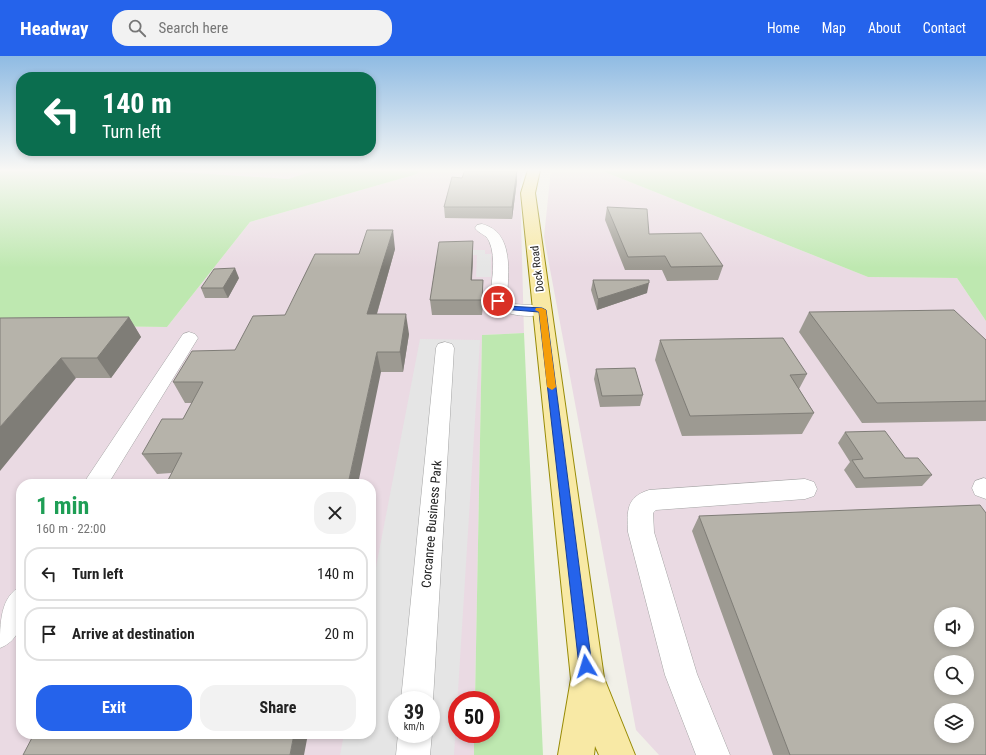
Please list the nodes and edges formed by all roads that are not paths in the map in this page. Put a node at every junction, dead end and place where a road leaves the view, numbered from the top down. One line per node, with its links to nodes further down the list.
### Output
1 (529, 203): 3 (main road, Dock Road)
2 (482, 228): 3 (lane)
3 (542, 310): 10 (main road, Dock Road)
4 (189, 338): 6 (lane)
5 (445, 348): 11 (lane, Corcanree Business Park)
6 (98, 479)
7 (805, 489): 16 (lane)
8 (16, 608): 9 (lane)
9 (0, 632)
10 (587, 678): 14 (main road, Dock Road); 15 (main road, Dock Road)
11 (419, 691)
12 (414, 743): 13 (lane)
13 (413, 755)
14 (576, 755)
15 (617, 755)
16 (713, 755)

